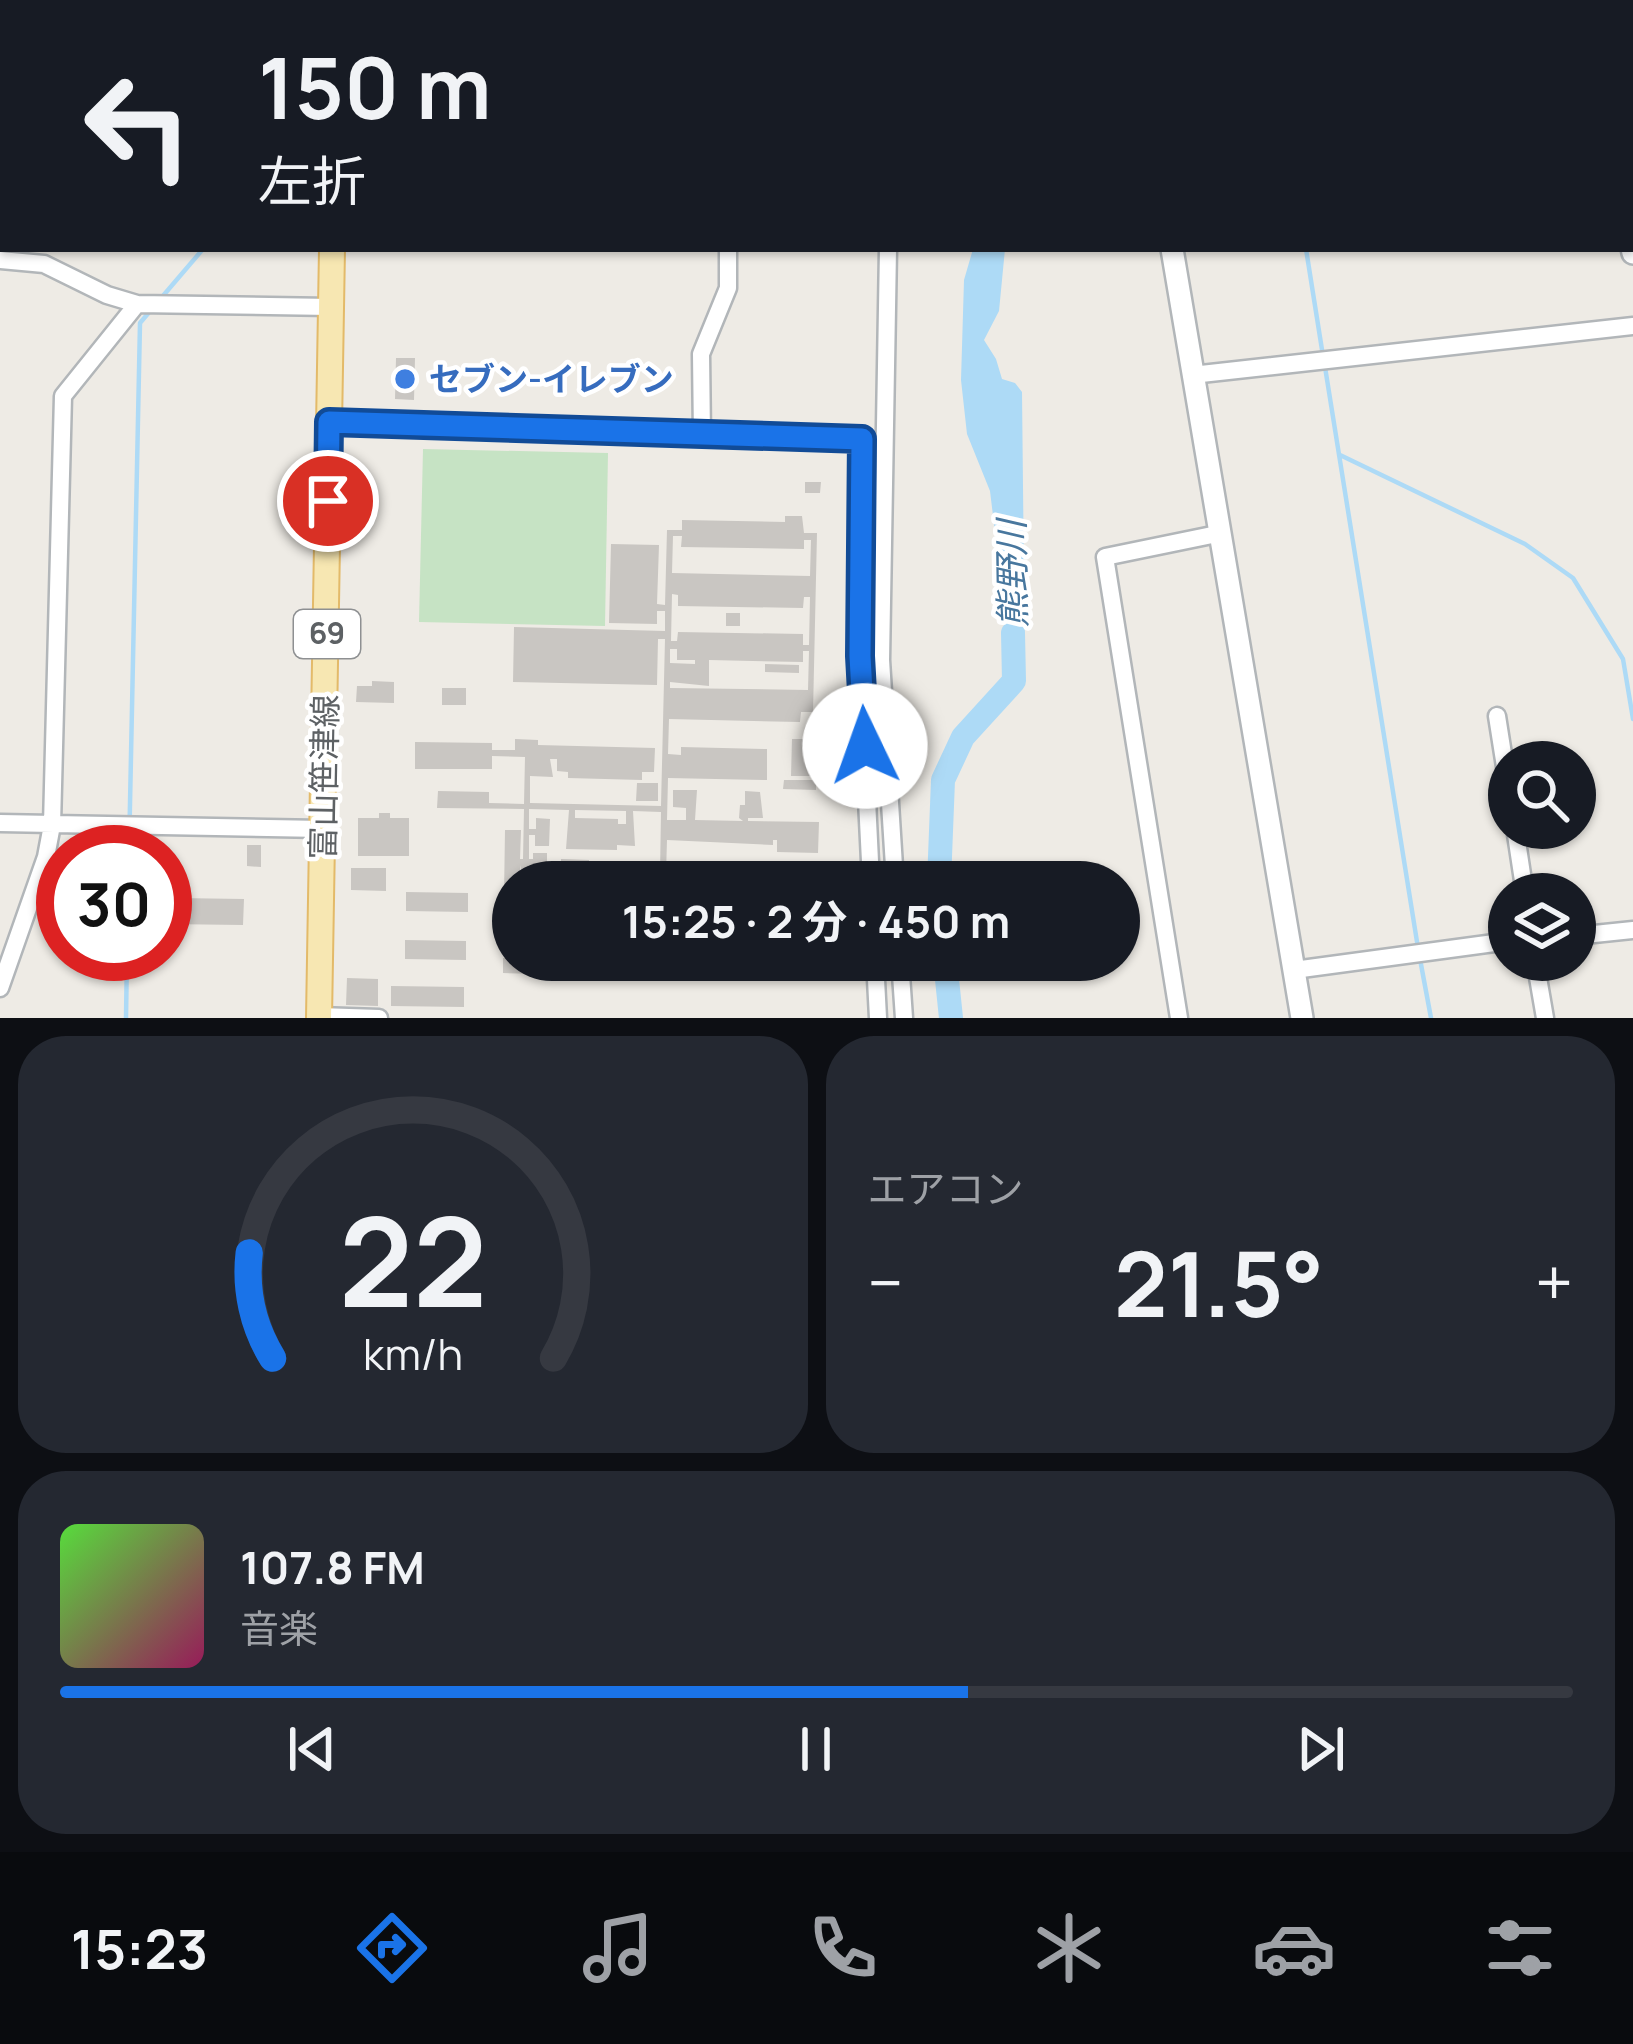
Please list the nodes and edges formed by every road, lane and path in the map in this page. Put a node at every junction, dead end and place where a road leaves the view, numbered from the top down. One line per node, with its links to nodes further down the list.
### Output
1 (332, 252): 8 (main road, 富山笹津線 / 69)
2 (728, 252): 12 (street)
3 (888, 252): 21 (street)
4 (1172, 252): 10 (street)
5 (44, 256): 6 (street); 7 (street)
6 (0, 260)
7 (137, 304): 8 (street); 17 (street)
8 (331, 307): 11 (main road, 富山笹津線 / 69)
9 (1633, 326): 10 (street)
10 (1192, 375): 13 (street)
11 (329, 422): 12 (street); 19 (main road, 富山笹津線 / 69)
12 (702, 436): 20 (street)
13 (1217, 534): 26 (street); 35 (street)
14 (1497, 716): 15 (street)
15 (1501, 741)
16 (0, 823): 17 (street)
17 (52, 825)
18 (192, 827): 19 (street)
19 (323, 829): 31 (main road, 富山笹津線 / 69)
20 (871, 861)
21 (895, 861)
22 (36, 885): 30 (street)
23 (1633, 930): 24 (street)
24 (1596, 934)
25 (1488, 944): 26 (street)
26 (1294, 970): 36 (street)
27 (876, 981): 33 (street)
28 (901, 981): 34 (street)
29 (1539, 981): 37 (street)
30 (0, 988)
31 (320, 1017): 32 (street)
32 (379, 1018)
33 (878, 1018)
34 (904, 1018)
35 (1179, 1018)
36 (1302, 1018)
37 (1545, 1018)

